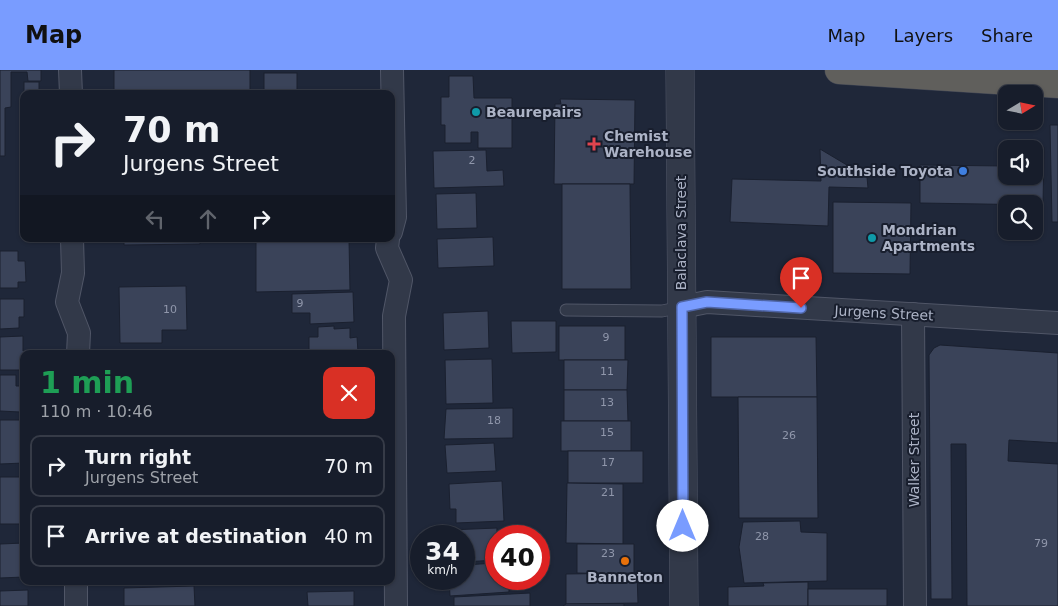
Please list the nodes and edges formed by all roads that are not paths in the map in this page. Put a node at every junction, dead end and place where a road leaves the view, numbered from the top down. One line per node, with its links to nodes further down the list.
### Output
1 (70, 70): 6 (street)
2 (392, 70): 7 (street)
3 (680, 70): 10 (street, Balaclava Street)
4 (839, 70): 5 (highway)
5 (1058, 84)
6 (71, 90)
7 (392, 90)
8 (72, 242): 14 (street)
9 (388, 242): 15 (street)
10 (682, 307): 11 (lane); 12 (street, Jurgens Street); 20 (street, Balaclava Street)
11 (566, 310)
12 (913, 314): 13 (street, Jurgens Street); 21 (street, Walker Street)
13 (1058, 323)
14 (78, 350)
15 (394, 350)
16 (395, 461): 19 (street)
17 (76, 585): 18 (street)
18 (76, 606)
19 (396, 606)
20 (684, 606)
21 (915, 606)

